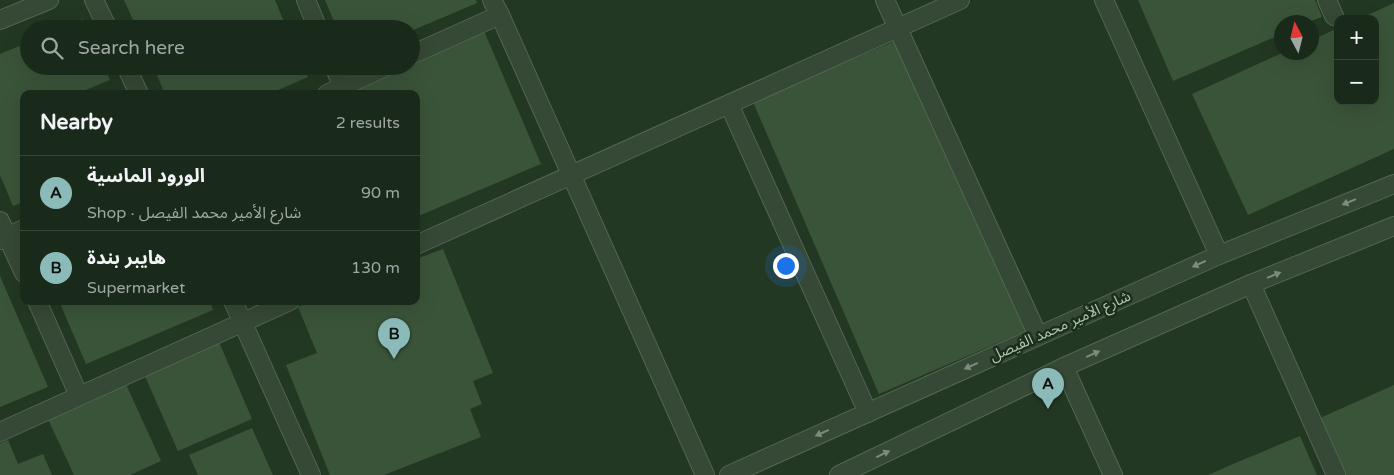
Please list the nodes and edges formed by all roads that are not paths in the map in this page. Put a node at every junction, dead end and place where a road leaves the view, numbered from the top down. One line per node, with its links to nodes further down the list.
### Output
1 (49, 0): 8 (street)
2 (94, 0): 9 (street)
3 (306, 0): 10 (street)
4 (885, 0): 11 (street)
5 (960, 0): 11 (street)
6 (1104, 0): 25 (street)
7 (496, 7): 12 (street); 19 (street)
8 (0, 20)
9 (104, 20)
10 (314, 20)
11 (898, 28): 18 (street); 32 (street)
12 (420, 50)
13 (130, 75): 16 (street)
14 (338, 75): 17 (street)
15 (371, 75): 17 (street)
16 (136, 90)
17 (345, 90)
18 (729, 104): 19 (street); 35 (street)
19 (571, 175): 24 (street); 38 (street)
20 (1394, 184): 25 (street, شارع الأمير محمد الفيصل, one-way to 25)
21 (1394, 226): 27 (street, one-way to 21)
22 (20, 230): 23 (street)
23 (2, 232): 26 (street)
24 (420, 242)
25 (1219, 255): 32 (street, شارع الأمير محمد الفيصل, one-way to 32)
26 (20, 266)
27 (1251, 284): 33 (street, one-way to 27); 42 (street)
28 (39, 305): 34 (street)
29 (235, 305): 31 (street)
30 (281, 305): 31 (street)
31 (243, 322): 34 (street); 37 (street)
32 (1038, 336): 35 (street, شارع الأمير محمد الفيصل, one-way to 35)
33 (1064, 367): 40 (street, one-way to 33); 41 (street)
34 (79, 396): 36 (street)
35 (868, 413): 39 (street, شارع الأمير محمد الفيصل, one-way to 39)
36 (0, 432)
37 (311, 475)
38 (705, 475)
39 (730, 475)
40 (839, 475)
41 (1113, 475)
42 (1336, 475)

